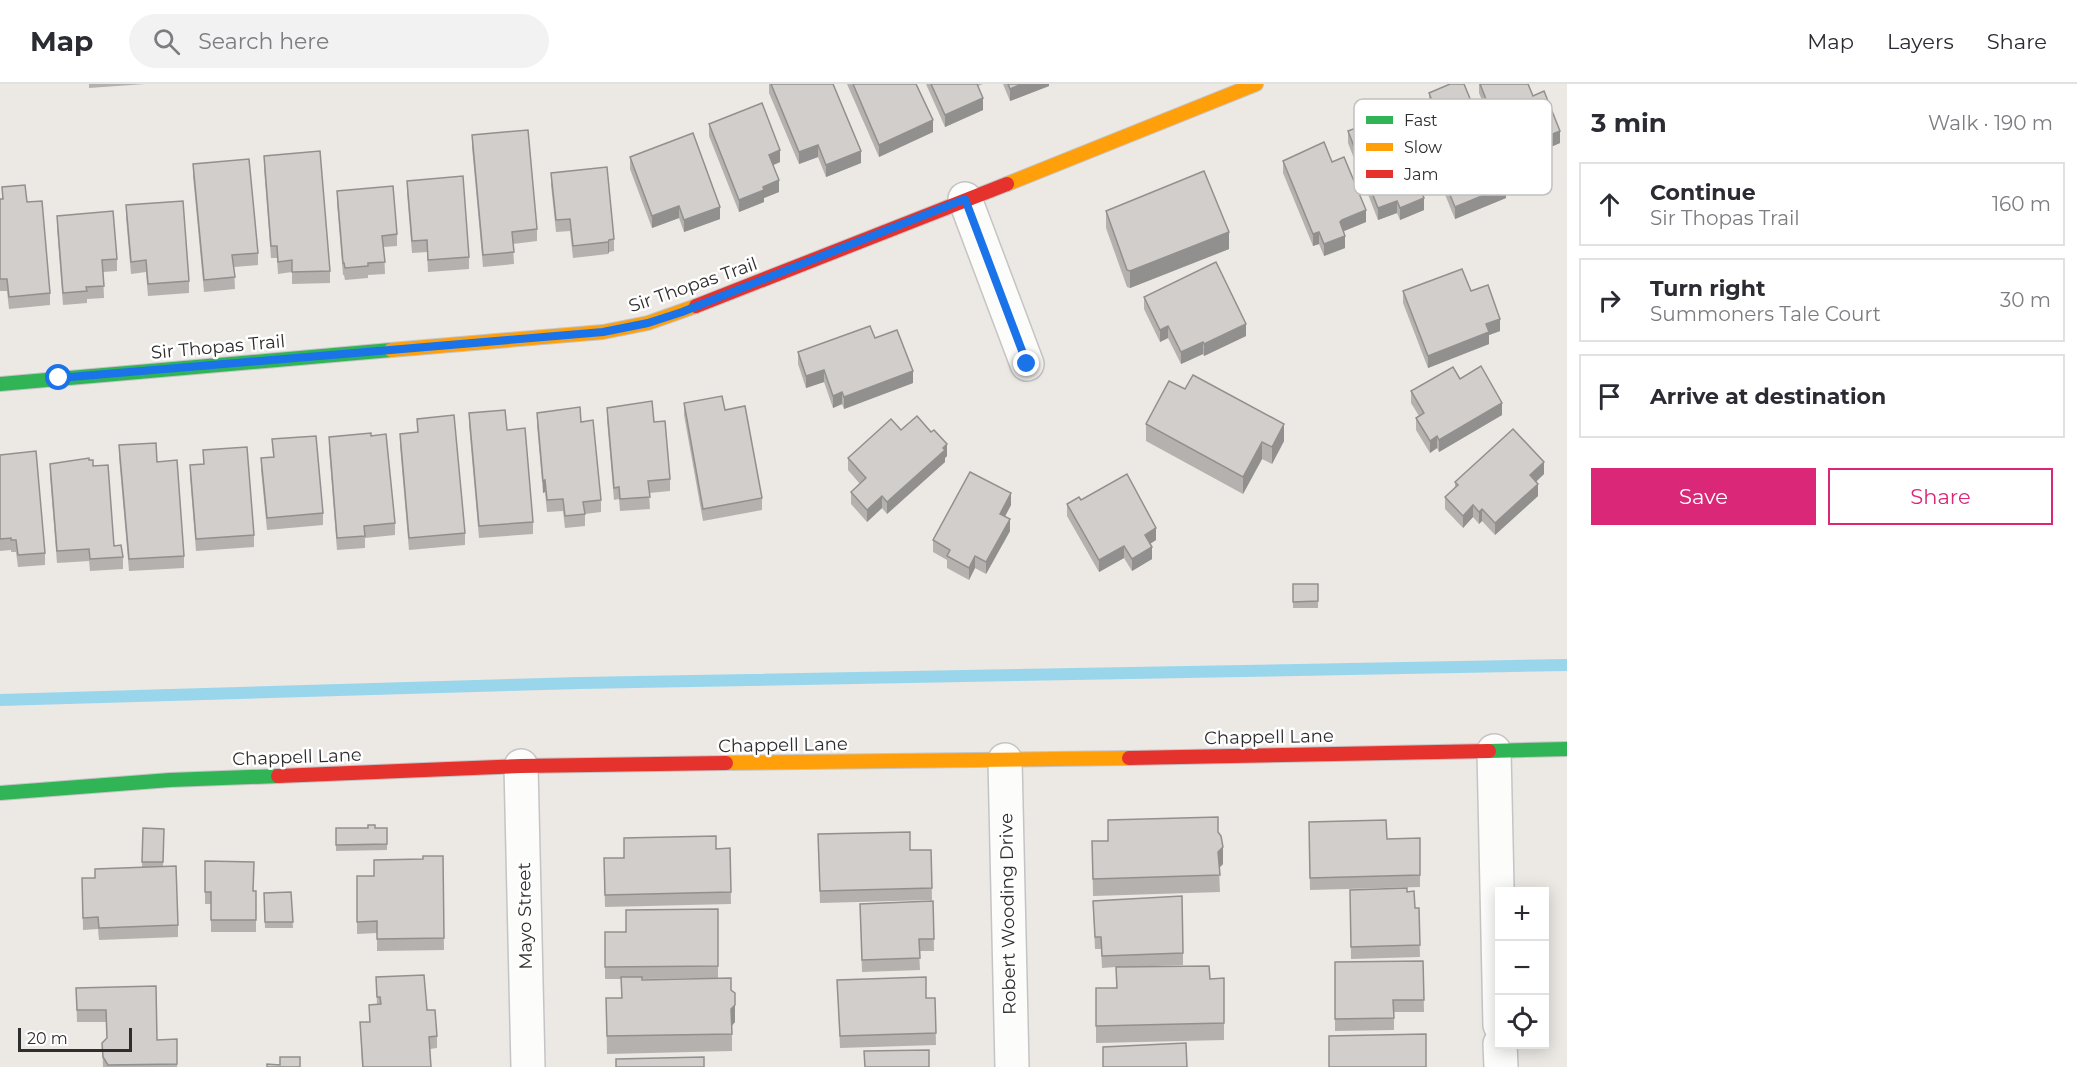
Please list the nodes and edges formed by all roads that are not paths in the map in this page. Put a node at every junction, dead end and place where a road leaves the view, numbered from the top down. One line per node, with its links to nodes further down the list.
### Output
1 (1256, 84): 2 (street, Sir Thopas Trail)
2 (965, 199): 3 (street); 4 (street, Sir Thopas Trail)
3 (1027, 364)
4 (0, 384)
5 (1567, 749): 6 (street, Chappell Lane)
6 (1494, 751): 7 (street, Chappell Lane); 10 (street)
7 (1005, 760): 8 (street, Chappell Lane); 13 (street, Robert Wooding Drive)
8 (521, 766): 9 (street, Chappell Lane); 12 (street, Mayo Street)
9 (0, 793)
10 (1499, 995)
11 (1500, 1049): 14 (street)
12 (528, 1067)
13 (1012, 1067)
14 (1501, 1067)

